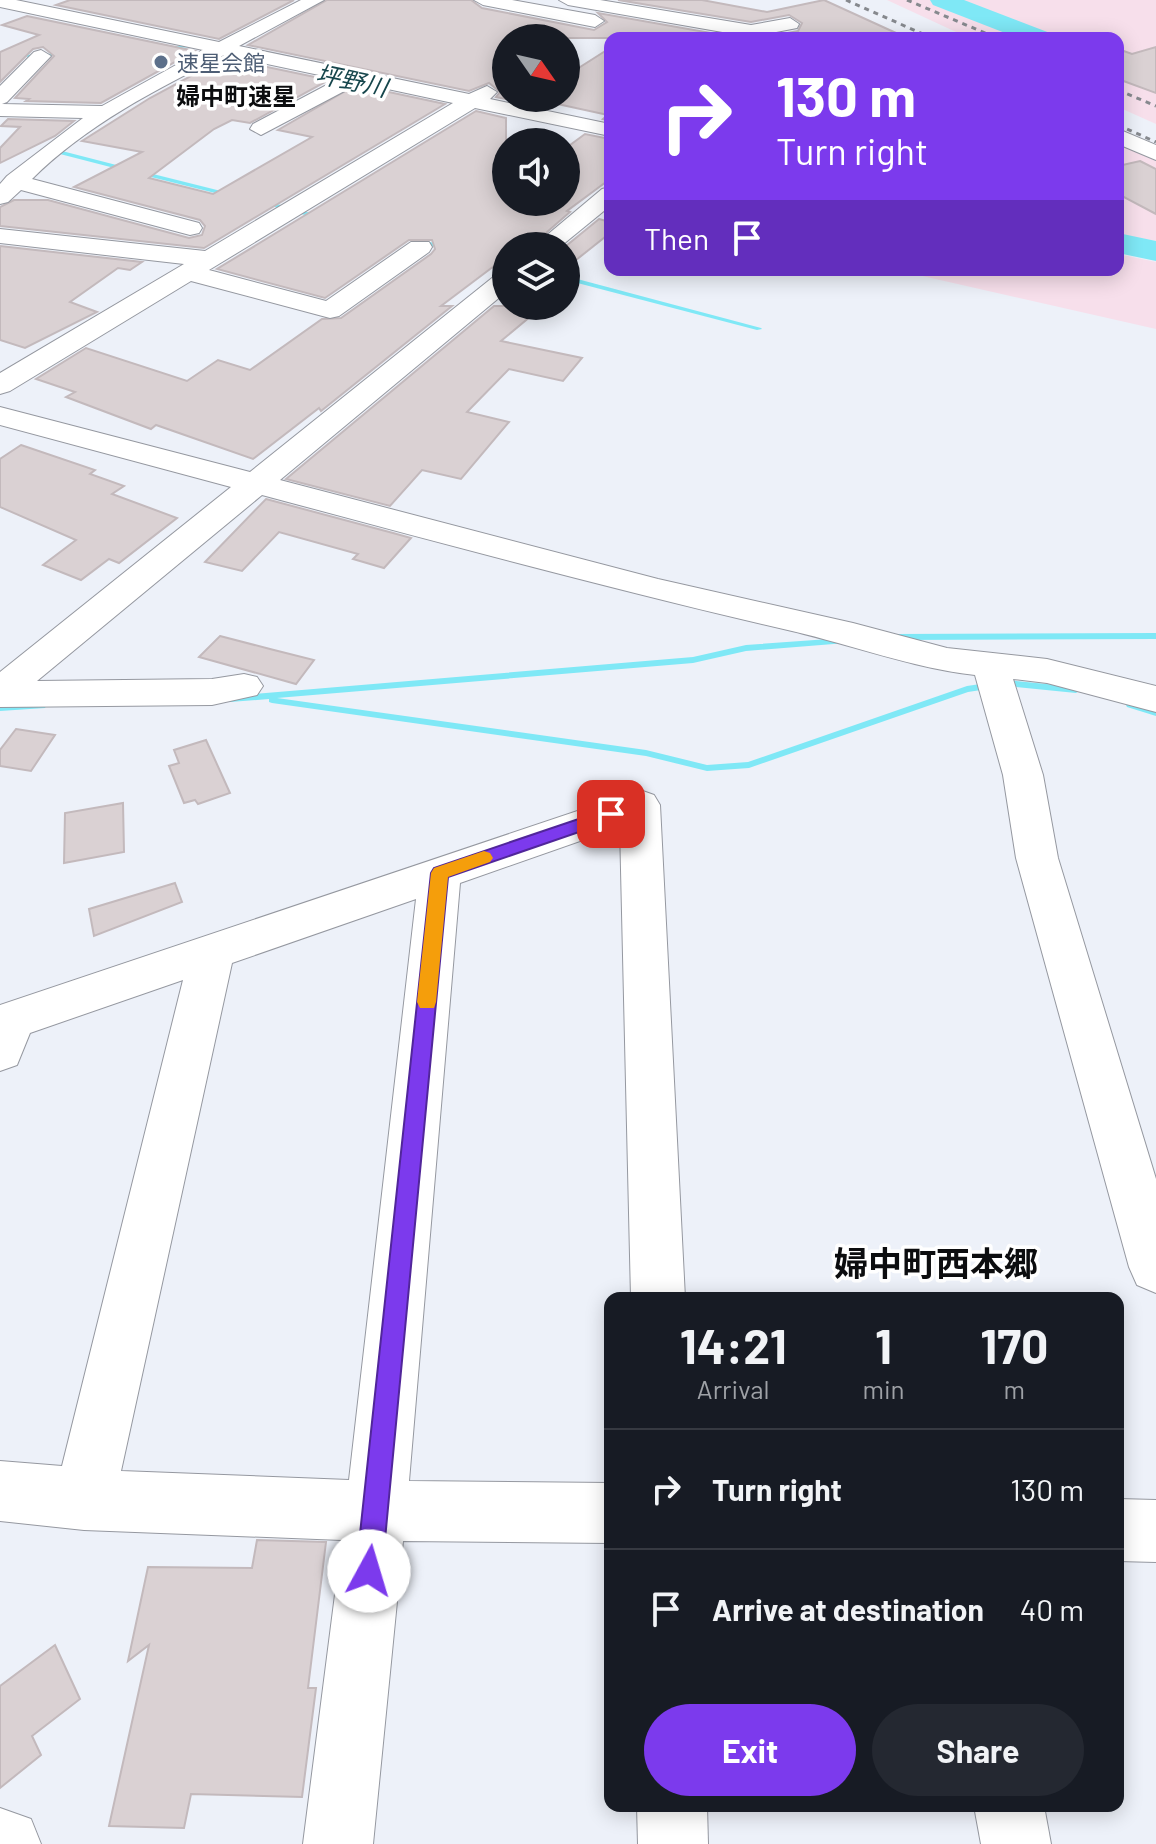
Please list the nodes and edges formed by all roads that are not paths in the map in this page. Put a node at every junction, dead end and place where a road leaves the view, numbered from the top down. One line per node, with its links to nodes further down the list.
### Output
1 (315, 0): 13 (street)
2 (483, 0): 8 (street)
3 (568, 0): 5 (street)
4 (0, 2): 13 (street)
5 (630, 5): 8 (street); 9 (street)
6 (0, 11): 13 (street)
7 (767, 12): 9 (street)
8 (601, 22): 10 (street); 12 (street)
9 (790, 24): 11 (street)
10 (655, 32)
11 (807, 32)
12 (580, 35)
13 (219, 52): 15 (street); 18 (street); 20 (street)
14 (41, 56): 17 (street)
15 (345, 83): 18 (street); 21 (street)
16 (492, 89): 18 (street)
17 (0, 98)
18 (468, 104): 22 (street); 23 (street); 32 (street)
19 (0, 110): 20 (street)
20 (109, 112): 26 (street)
21 (261, 129)
22 (604, 129)
23 (604, 137)
24 (1124, 139): 25 (street)
25 (1156, 153)
26 (7, 189): 28 (street)
27 (604, 199): 29 (street)
28 (190, 228)
29 (563, 232)
30 (0, 236): 32 (street)
31 (420, 247): 32 (street)
32 (199, 266): 34 (street)
33 (492, 290): 36 (street)
34 (0, 385)
35 (0, 416): 36 (street)
36 (257, 482): 37 (street); 39 (street)
37 (990, 665): 40 (street); 44 (street)
38 (244, 686): 39 (street)
39 (0, 693)
40 (1156, 699)
41 (440, 873): 42 (street); 45 (street); 48 (street)
42 (212, 953): 43 (street); 47 (street)
43 (0, 1051)
44 (1156, 1267)
45 (658, 1292)
46 (0, 1491): 47 (street)
47 (84, 1500): 48 (street)
48 (376, 1511): 49 (street); 56 (street)
49 (604, 1513)
50 (1124, 1530): 51 (street)
51 (1156, 1531)
52 (672, 1812): 57 (street)
53 (1010, 1812): 58 (street)
54 (0, 1843): 55 (street)
55 (6, 1844)
56 (338, 1844)
57 (673, 1844)
58 (1016, 1844)

